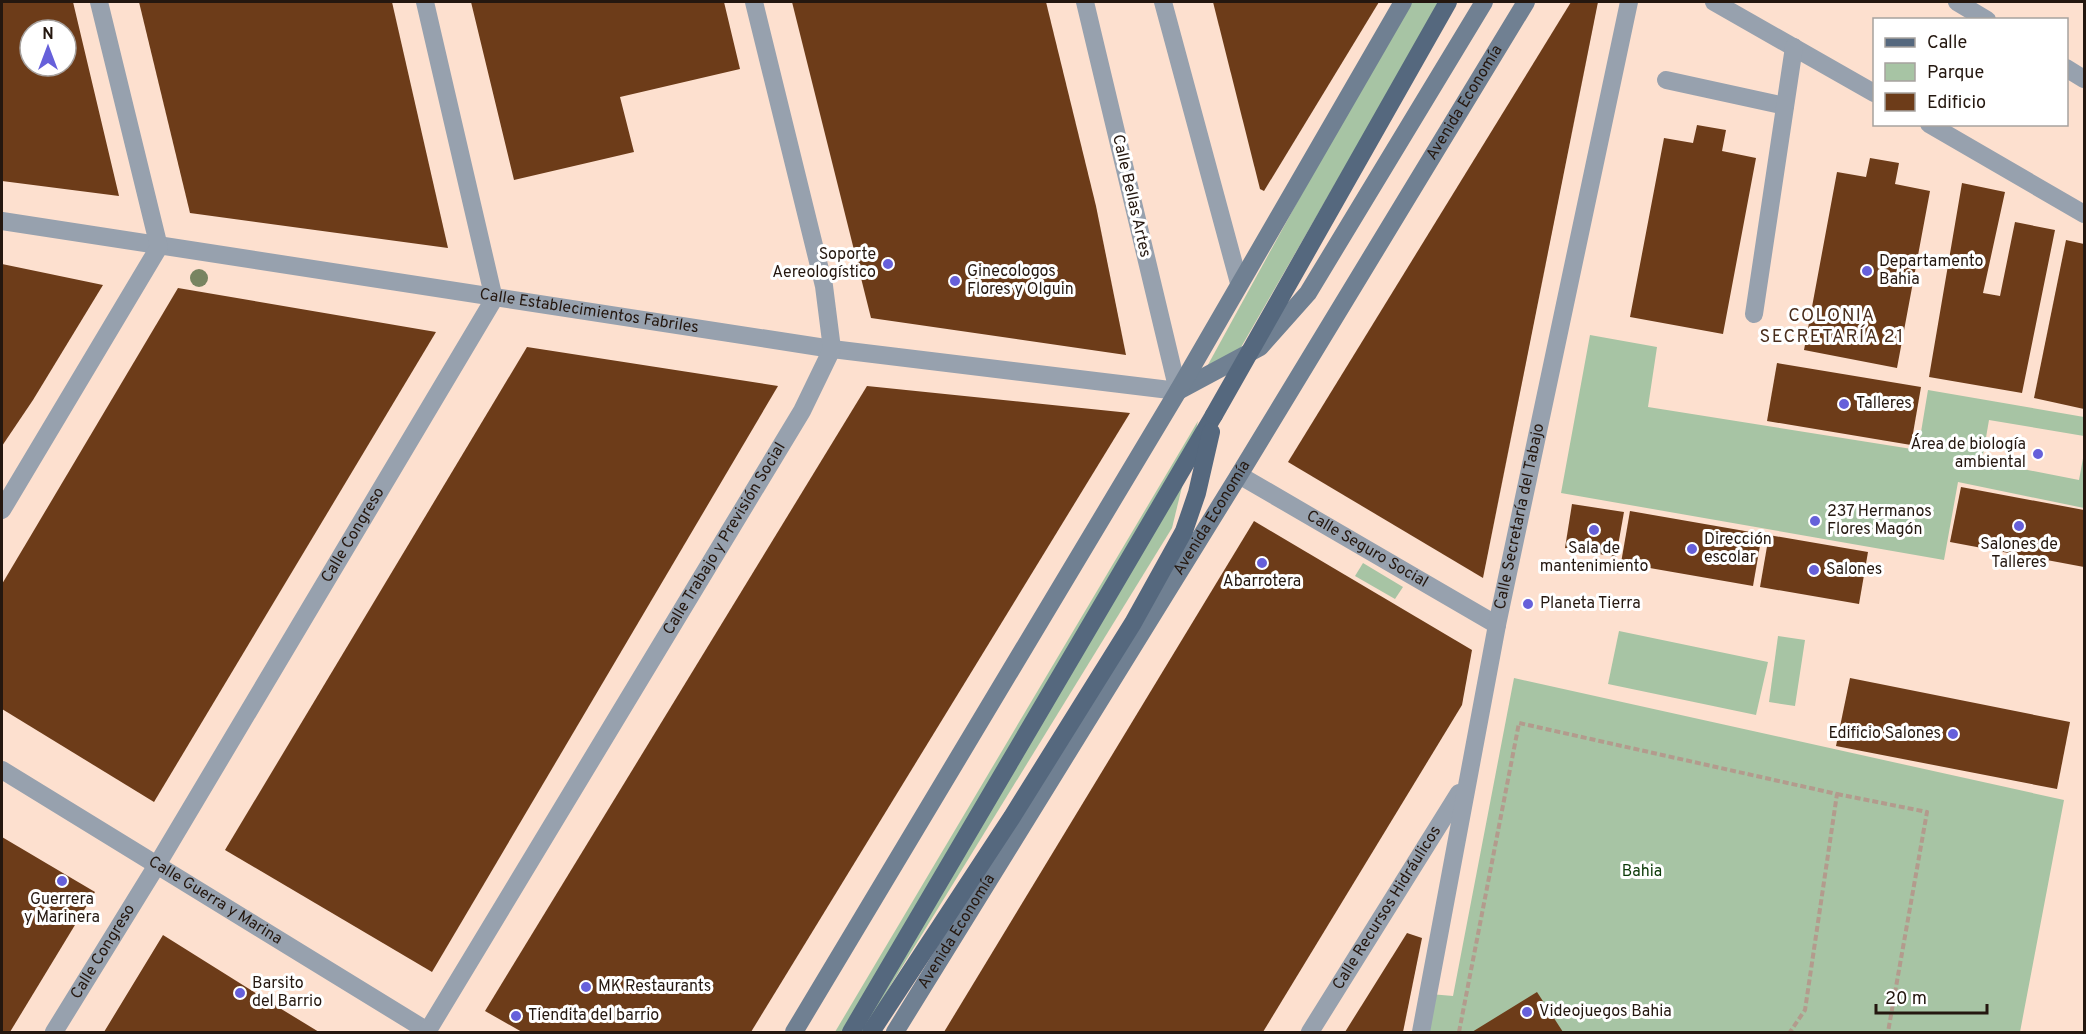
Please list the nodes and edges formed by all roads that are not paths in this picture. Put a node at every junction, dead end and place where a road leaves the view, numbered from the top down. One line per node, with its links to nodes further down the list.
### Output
1 (99, 2): 23 (street)
2 (425, 2): 25 (street)
3 (754, 2): 27 (street)
4 (1085, 2): 28 (street, Calle Bellas Artes)
5 (1163, 2): 24 (street)
6 (1403, 2): 24 (main road)
7 (1448, 2): 29 (main road, bridge)
8 (1484, 2): 28 (main road)
9 (1526, 2): 30 (main road, Avenida Economía)
10 (1629, 2): 32 (street, Calle Secretaría del Tabajo)
11 (1714, 2): 14 (street)
12 (1957, 2): 13 (street)
13 (1984, 18)
14 (1794, 46): 18 (street); 19 (street)
15 (2068, 69): 16 (street)
16 (2085, 79)
17 (1665, 80): 19 (street)
18 (1873, 92)
19 (1785, 106): 26 (street)
20 (1932, 126): 21 (street)
21 (2085, 214)
22 (2, 221): 23 (street, Calle Establecimientos Fabriles)
23 (159, 247): 25 (street, Calle Establecimientos Fabriles); 31 (street)
24 (1239, 283): 28 (main road)
25 (494, 299): 27 (street, Calle Establecimientos Fabriles); 35 (street, Calle Congreso)
26 (1754, 314)
27 (832, 349): 28 (street, Calle Establecimientos Fabriles); 37 (street, Calle Trabajo y Previsión Social)
28 (1178, 391): 38 (main road)
29 (1214, 415): 39 (main road); 40 (main road)
30 (1239, 475): 32 (street, Calle Seguro Social); 41 (main road, Avenida Economía)
31 (2, 510)
32 (1497, 624): 34 (street, Calle Secretaría del Tabajo)
33 (2, 770): 35 (street, Calle Guerra y Marina)
34 (1465, 784): 42 (street, Calle Recursos Hidráulicos); 43 (street, Calle Secretaría del Tabajo)
35 (157, 865): 36 (street, Calle Congreso); 37 (street, Calle Guerra y Marina)
36 (54, 1032)
37 (428, 1032)
38 (794, 1032)
39 (851, 1032)
40 (871, 1032)
41 (895, 1032)
42 (1310, 1032)
43 (1421, 1032)

